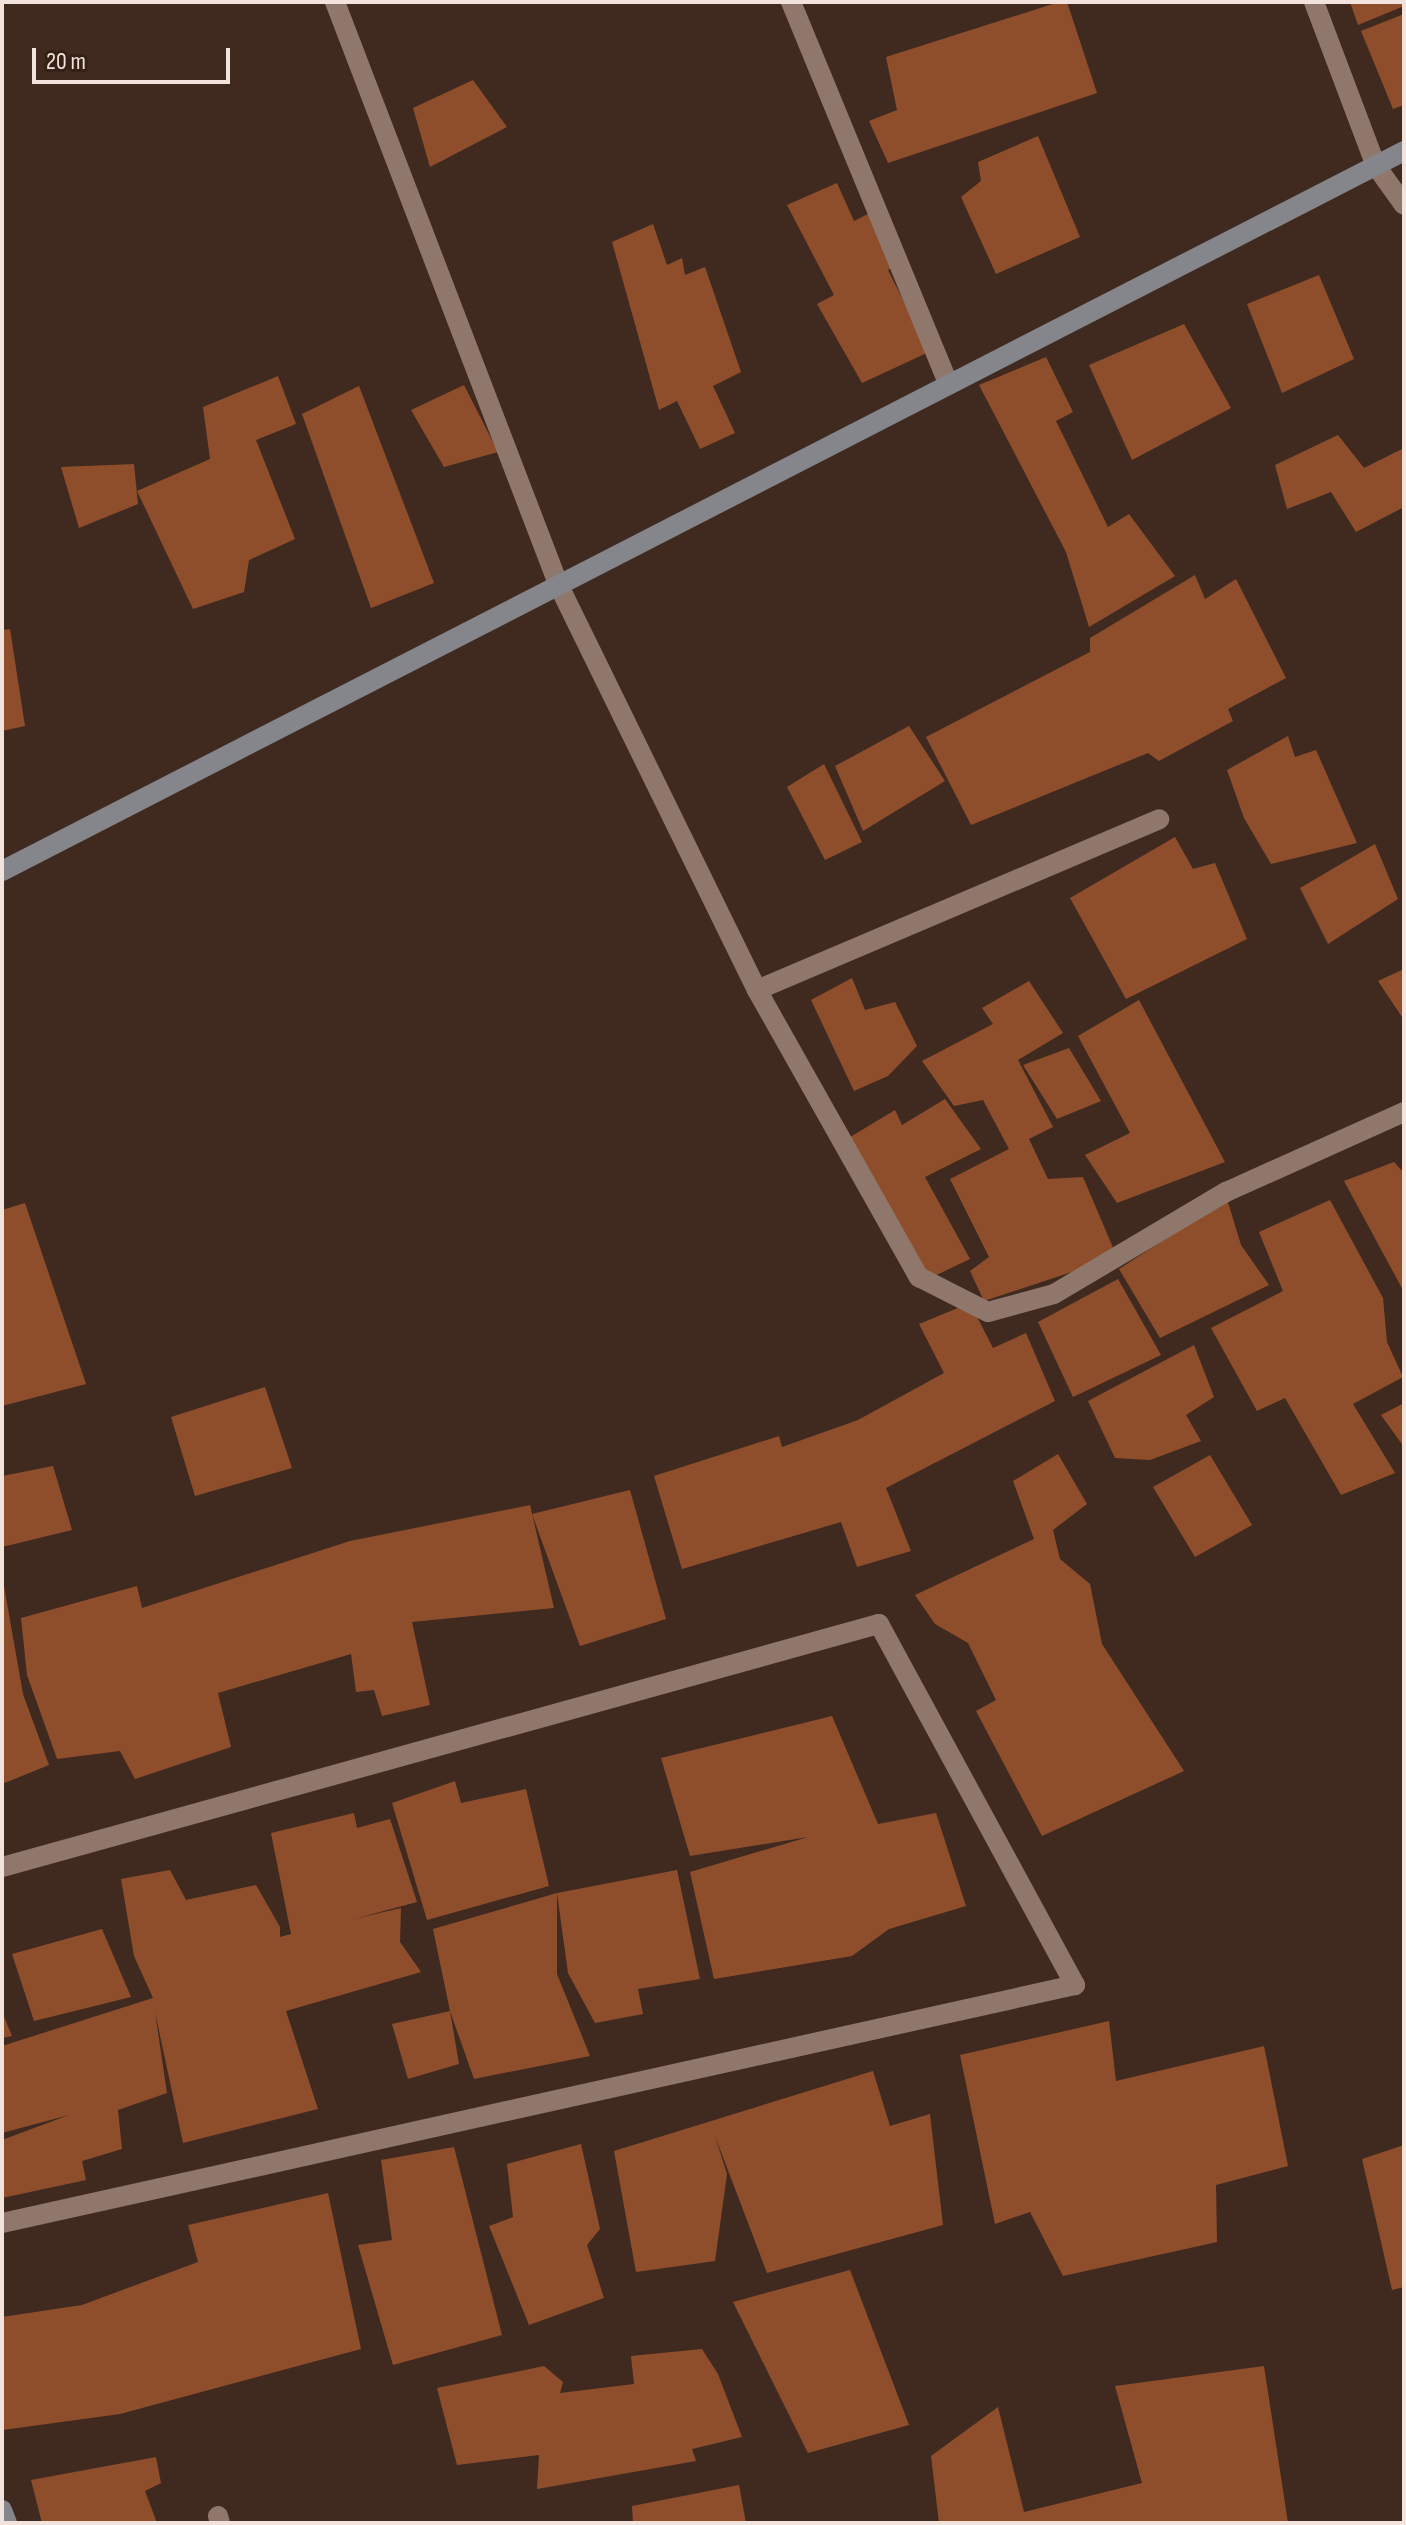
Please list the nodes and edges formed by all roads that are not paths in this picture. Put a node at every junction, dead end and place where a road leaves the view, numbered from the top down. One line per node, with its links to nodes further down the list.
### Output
1 (335, 2): 8 (street)
2 (791, 2): 7 (street)
3 (1314, 2): 5 (street)
4 (1404, 151): 5 (street)
5 (1376, 166): 6 (street); 7 (street)
6 (1404, 205)
7 (949, 385): 8 (street)
8 (559, 586): 10 (street); 11 (street)
9 (1159, 819): 11 (street)
10 (2, 871)
11 (757, 990): 12 (street)
12 (1404, 1112)
13 (2, 1867): 14 (street)
14 (2, 2223)
15 (2, 2510): 16 (street)
16 (7, 2523)

